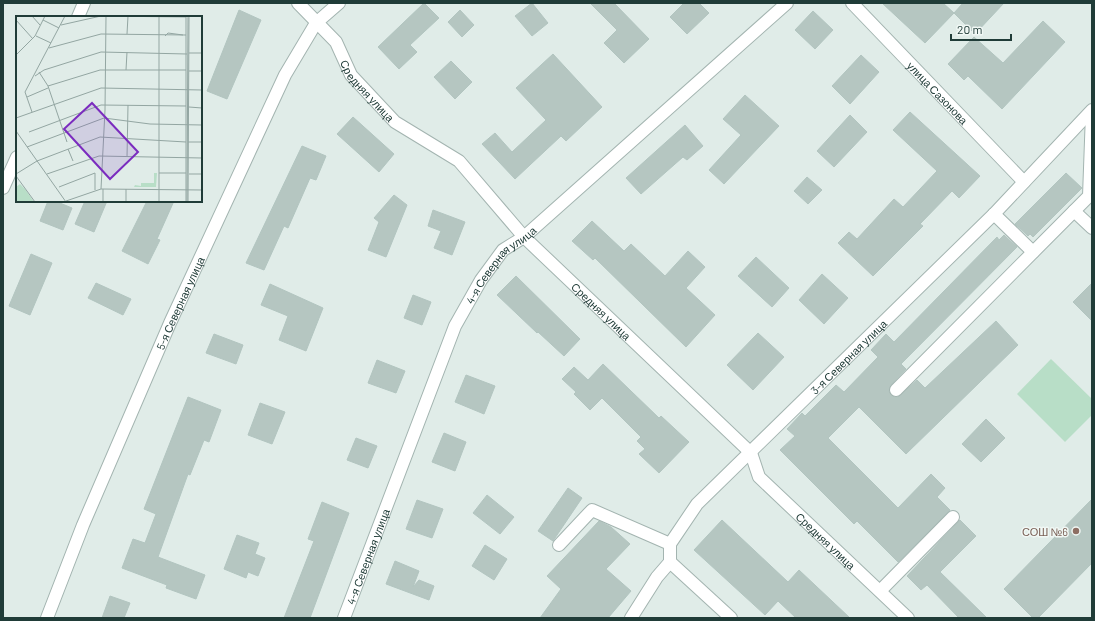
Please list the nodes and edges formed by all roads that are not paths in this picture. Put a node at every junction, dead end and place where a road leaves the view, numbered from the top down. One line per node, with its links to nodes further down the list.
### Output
1 (84, 3): 6 (street)
2 (298, 3): 7 (street, Средняя улица)
3 (339, 3): 7 (street, 5-я Северная улица)
4 (787, 3): 15 (street, 4-я Северная улица)
5 (852, 3): 10 (street, улица Сазонова)
6 (78, 16)
7 (316, 23): 15 (street, Средняя улица); 24 (street, 5-я Северная улица)
8 (1092, 112): 10 (street, 3-я Северная улица); 12 (street)
9 (16, 159): 11 (street)
10 (1024, 182): 13 (street, 3-я Северная улица)
11 (3, 188)
12 (1074, 211): 14 (street); 16 (street)
13 (994, 214): 16 (street); 18 (street, 3-я Северная улица)
14 (1092, 228)
15 (524, 237): 18 (street, Средняя улица); 25 (street, 4-я Северная улица)
16 (1033, 252): 17 (street)
17 (896, 390)
18 (750, 453): 20 (street, 3-я Северная улица); 23 (street, Средняя улица)
19 (953, 517): 23 (street)
20 (670, 544): 21 (street); 22 (street)
21 (559, 545)
22 (670, 562): 26 (street); 27 (street)
23 (880, 591): 28 (street, Средняя улица)
24 (47, 618)
25 (344, 618)
26 (631, 618)
27 (731, 618)
28 (908, 618)

